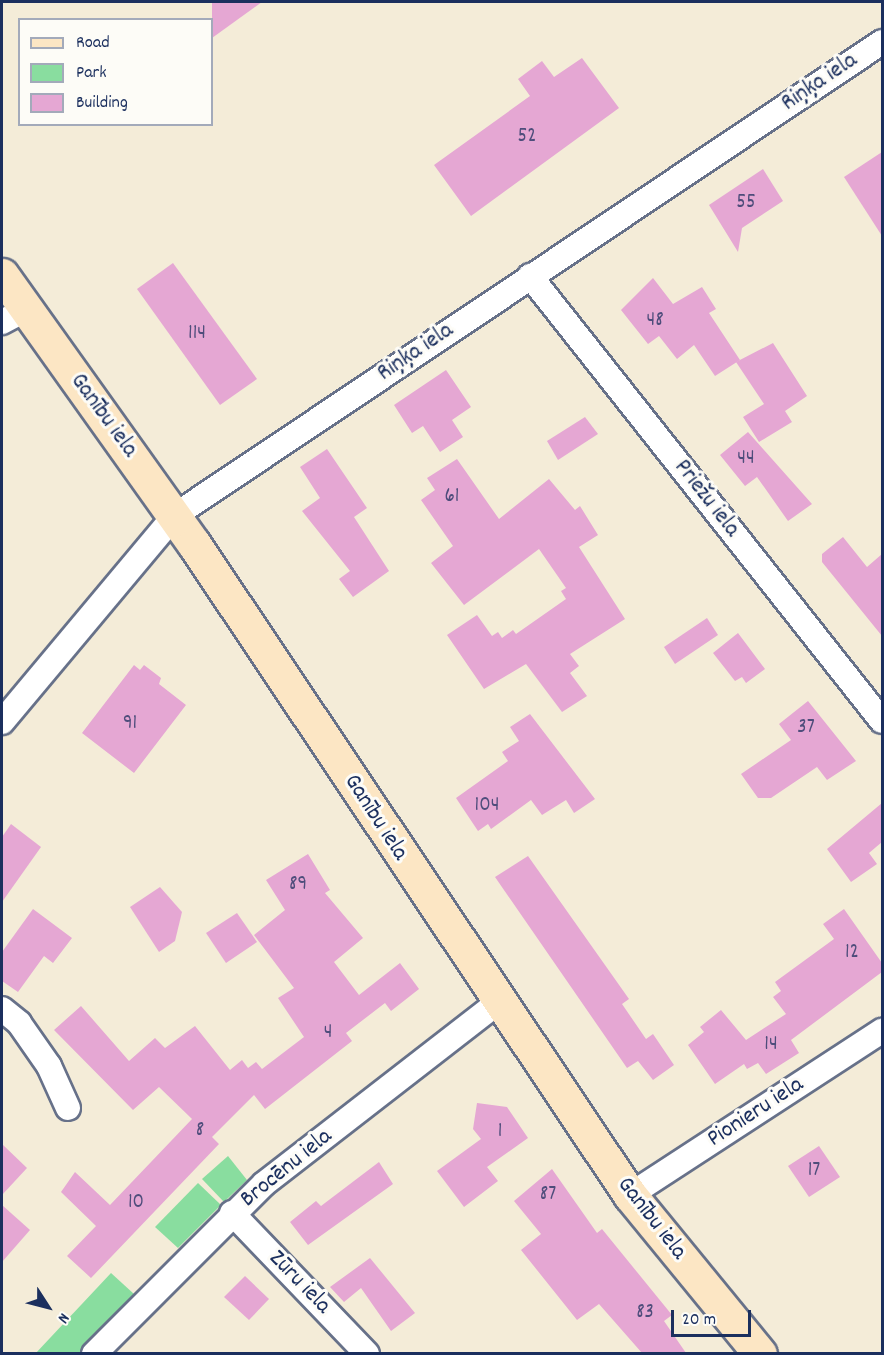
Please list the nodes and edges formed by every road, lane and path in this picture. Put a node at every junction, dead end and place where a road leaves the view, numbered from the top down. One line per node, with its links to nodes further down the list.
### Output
1 (882, 42): 3 (street, Riņķa iela)
2 (2, 275): 4 (street, Ganību iela)
3 (530, 276): 5 (street, Riņķa iela); 6 (street, Priežu iela)
4 (13, 316): 5 (street, Ganību iela)
5 (174, 516): 7 (street, Riņķa iela); 8 (street, Ganību iela)
6 (882, 721)
7 (2, 722)
8 (497, 1003): 12 (street, Ganību iela); 13 (street, Brocēnu iela)
9 (2, 1010): 11 (street)
10 (882, 1031): 12 (street, Pionieru iela)
11 (68, 1108)
12 (630, 1195): 16 (street, Ganību iela)
13 (232, 1213): 14 (street, Brocēnu iela); 15 (street, Zūru iela)
14 (94, 1353)
15 (367, 1353)
16 (760, 1353)

